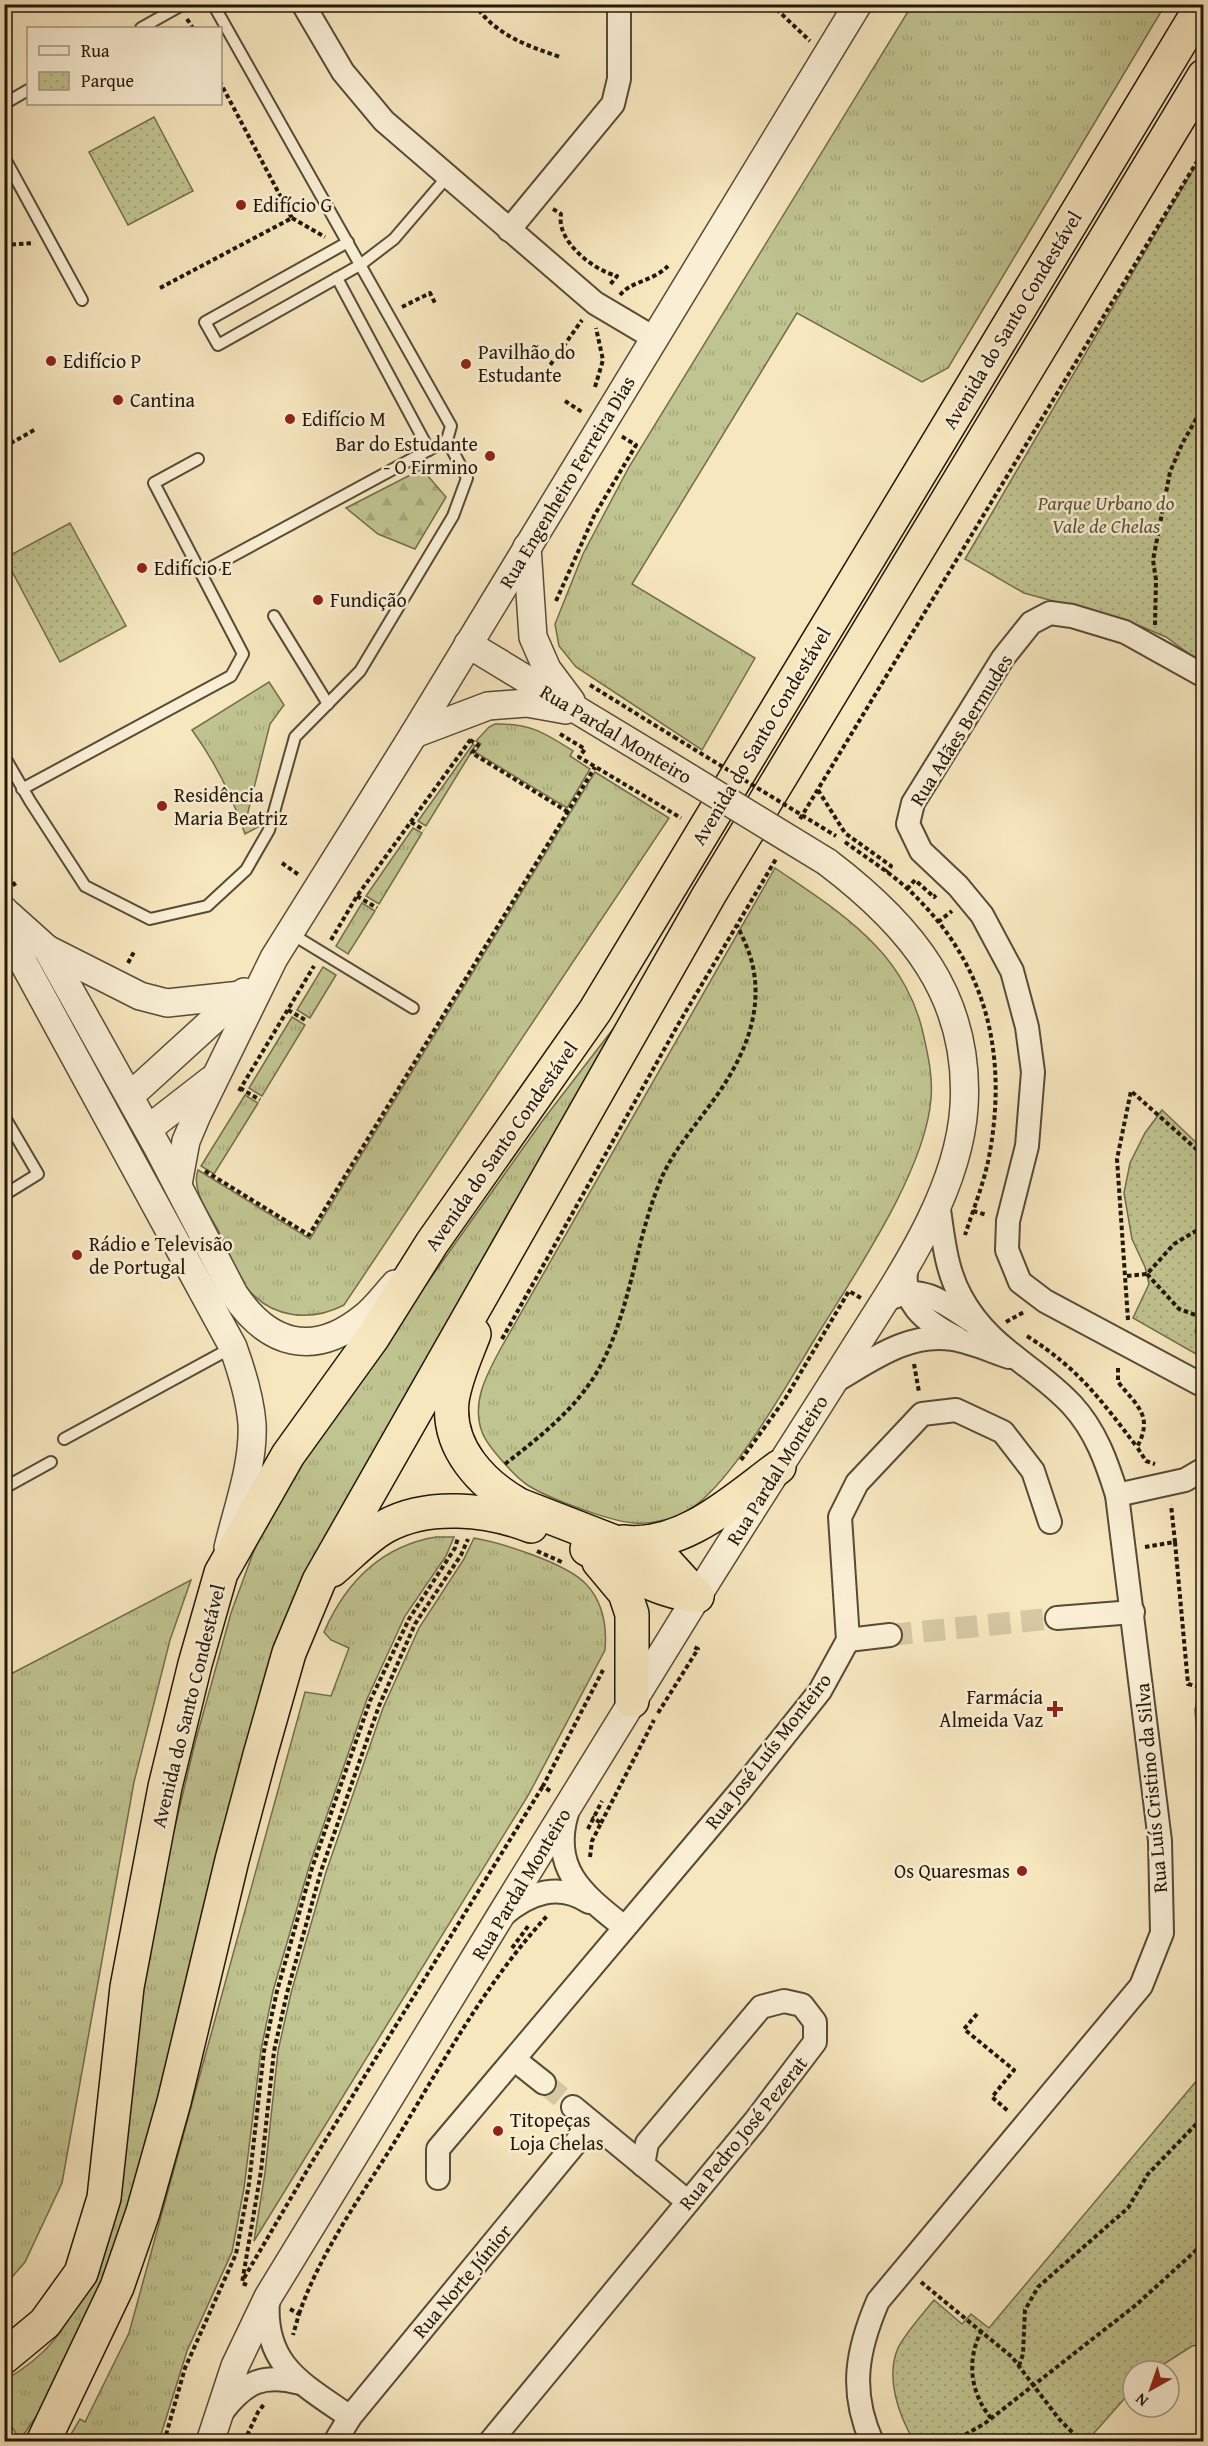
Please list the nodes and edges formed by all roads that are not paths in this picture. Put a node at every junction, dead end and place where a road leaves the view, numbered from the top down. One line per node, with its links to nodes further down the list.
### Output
1 (184, 4): 7 (lane)
2 (213, 4): 14 (lane)
3 (303, 4): 12 (street)
4 (619, 4): 13 (street)
5 (858, 4): 18 (street, Rua Engenheiro Ferreira Dias)
6 (1203, 4): 45 (highway, Avenida do Santo Condestável)
7 (143, 27)
8 (1203, 76): 46 (highway, Avenida do Santo Condestável)
9 (27, 91): 10 (lane)
10 (4, 104)
11 (4, 158): 17 (lane)
12 (447, 177): 13 (street); 15 (lane)
13 (509, 230): 18 (street)
14 (348, 242): 15 (lane); 16 (lane)
15 (360, 265): 16 (lane); 19 (lane)
16 (337, 278): 20 (lane)
17 (82, 300)
18 (654, 338): 22 (street, Rua Engenheiro Ferreira Dias)
19 (447, 440): 20 (lane); 27 (lane)
20 (429, 450): 23 (lane)
21 (198, 459): 23 (lane)
22 (527, 548): 25 (street, Rua Engenheiro Ferreira Dias); 28 (street)
23 (201, 573): 31 (lane)
24 (274, 616): 27 (lane)
25 (468, 644): 28 (street, Rua Pardal Monteiro); 29 (street, Rua Engenheiro Ferreira Dias)
26 (1203, 676): 53 (street, Rua Adães Bermudes)
27 (328, 704): 31 (lane)
28 (579, 712): 29 (street); 44 (street, Rua Pardal Monteiro, bridge)
29 (414, 734): 33 (street, Rua Engenheiro Ferreira Dias)
30 (4, 756): 31 (lane)
31 (22, 789)
32 (11, 906): 34 (street); 41 (street)
33 (289, 932): 35 (street, Rua Engenheiro Ferreira Dias); 37 (lane)
34 (47, 949): 36 (street); 39 (street)
35 (274, 958): 36 (street, Rua Engenheiro Ferreira Dias); 38 (street, Rua Engenheiro Ferreira Dias)
36 (242, 995): 39 (street, Rua Engenheiro Ferreira Dias)
37 (412, 1008)
38 (214, 1077): 41 (street, Rua Engenheiro Ferreira Dias); 42 (street)
39 (130, 1096): 41 (street)
40 (4, 1116): 43 (lane)
41 (131, 1129): 42 (street); 51 (street)
42 (178, 1184): 45 (street)
43 (4, 1195)
44 (938, 1203): 47 (street, Rua Pardal Monteiro); 50 (street)
45 (432, 1243): 62 (highway, Avenida do Santo Condestável)
46 (505, 1251): 61 (highway); 63 (highway, Avenida do Santo Condestável)
47 (909, 1259): 48 (street); 49 (street, Rua Pardal Monteiro)
48 (906, 1293): 49 (street); 50 (street)
49 (878, 1310): 52 (street, Rua Pardal Monteiro)
50 (983, 1330): 52 (street); 59 (street, Rua Luís Cristino da Silva)
51 (233, 1347): 54 (lane); 62 (street)
52 (832, 1383): 56 (street, Rua Pardal Monteiro)
53 (1203, 1386)
54 (64, 1439)
55 (51, 1462): 58 (lane)
56 (779, 1467): 61 (highway); 64 (street, Rua Pardal Monteiro)
57 (1203, 1468): 59 (street)
58 (4, 1488)
59 (1118, 1495): 65 (street, Rua Luís Cristino da Silva)
60 (1050, 1522): 68 (street)
61 (588, 1551): 63 (highway); 64 (highway); 69 (highway)
62 (221, 1573): 82 (highway, Avenida do Santo Condestável)
63 (319, 1581): 86 (highway, Avenida do Santo Condestável)
64 (697, 1596): 69 (street, Rua Pardal Monteiro)
65 (1133, 1612): 66 (street); 89 (street, Rua Luís Cristino da Silva)
66 (1057, 1618)
67 (890, 1635): 68 (street)
68 (848, 1640): 73 (street, Rua José Luís Monteiro)
69 (632, 1701): 70 (street, Rua Pardal Monteiro)
70 (570, 1803): 71 (street); 72 (street, Rua Pardal Monteiro)
71 (601, 1909): 72 (street); 73 (street)
72 (501, 1916): 81 (street, Rua Pardal Monteiro)
73 (624, 1927): 74 (street, Rua José Luís Monteiro)
74 (516, 2060): 75 (street); 79 (street, Rua José Luís Monteiro)
75 (544, 2083)
76 (573, 2107): 77 (street)
77 (592, 2123): 78 (street); 84 (street, Rua Norte Júnior)
78 (642, 2165): 80 (street); 80 (street, Rua Pedro José Pezerat)
79 (438, 2178)
80 (688, 2202): 88 (street, Rua Pedro José Pezerat)
81 (268, 2297): 83 (street); 85 (street, Rua Pardal Monteiro)
82 (4, 2357)
83 (300, 2383): 84 (street); 85 (street)
84 (350, 2417): 87 (street, Rua Norte Júnior)
85 (213, 2430)
86 (43, 2442)
87 (335, 2442)
88 (490, 2442)
89 (872, 2442)

